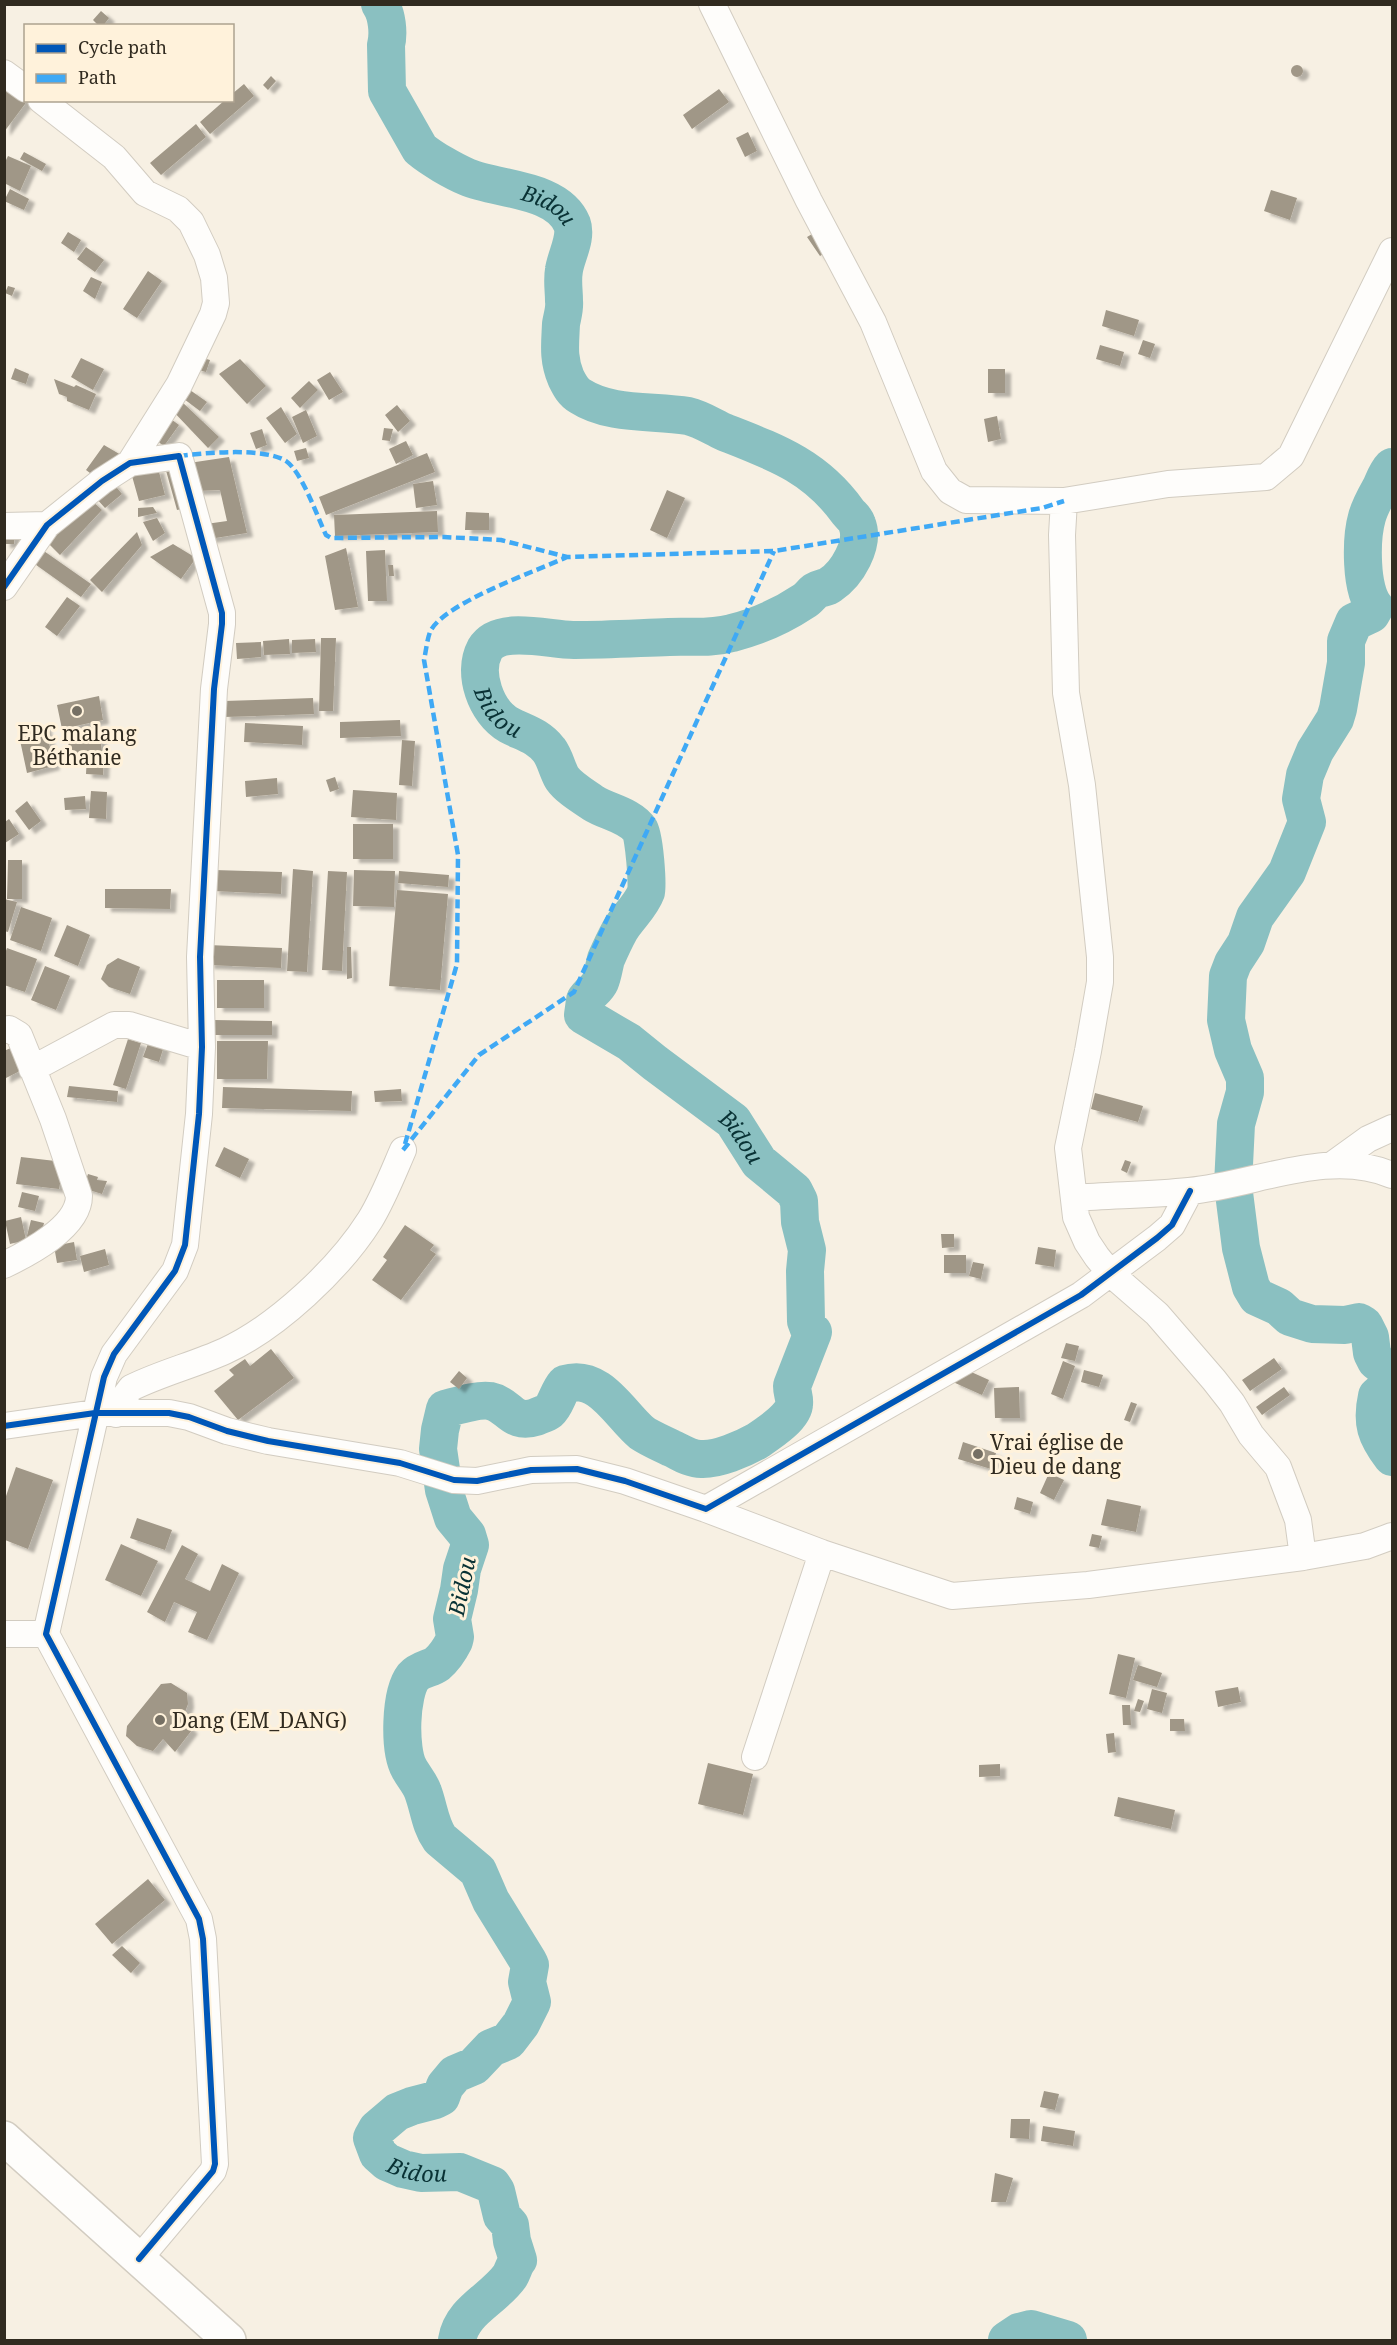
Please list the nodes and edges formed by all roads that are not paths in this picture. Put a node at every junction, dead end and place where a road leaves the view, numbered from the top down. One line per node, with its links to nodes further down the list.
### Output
1 (712, 4): 7 (street)
2 (4, 73): 3 (street)
3 (24, 88)
4 (44, 102): 6 (street)
5 (1392, 251): 7 (street)
6 (130, 463): 8 (street); 12 (street)
7 (1064, 501): 19 (street)
8 (47, 525): 9 (street); 10 (street)
9 (4, 526)
10 (4, 587)
11 (4, 1030): 13 (street)
12 (202, 1047): 13 (street); 22 (street)
13 (32, 1069): 20 (street)
14 (1392, 1128): 16 (street)
15 (403, 1150): 22 (street)
16 (1332, 1164): 17 (street); 18 (street)
17 (1392, 1175)
18 (1190, 1191): 19 (street); 21 (street)
19 (1074, 1198): 21 (street)
20 (4, 1265)
21 (1111, 1274): 24 (street); 27 (street)
22 (106, 1413): 23 (street); 24 (street); 29 (street)
23 (4, 1426)
24 (706, 1509): 26 (street)
25 (1392, 1536): 27 (street)
26 (822, 1553): 27 (street); 30 (street)
27 (1303, 1557)
28 (4, 1634): 29 (street)
29 (46, 1634): 32 (street)
30 (755, 1757)
31 (4, 2138): 32 (highway)
32 (139, 2259): 33 (highway)
33 (229, 2340)

